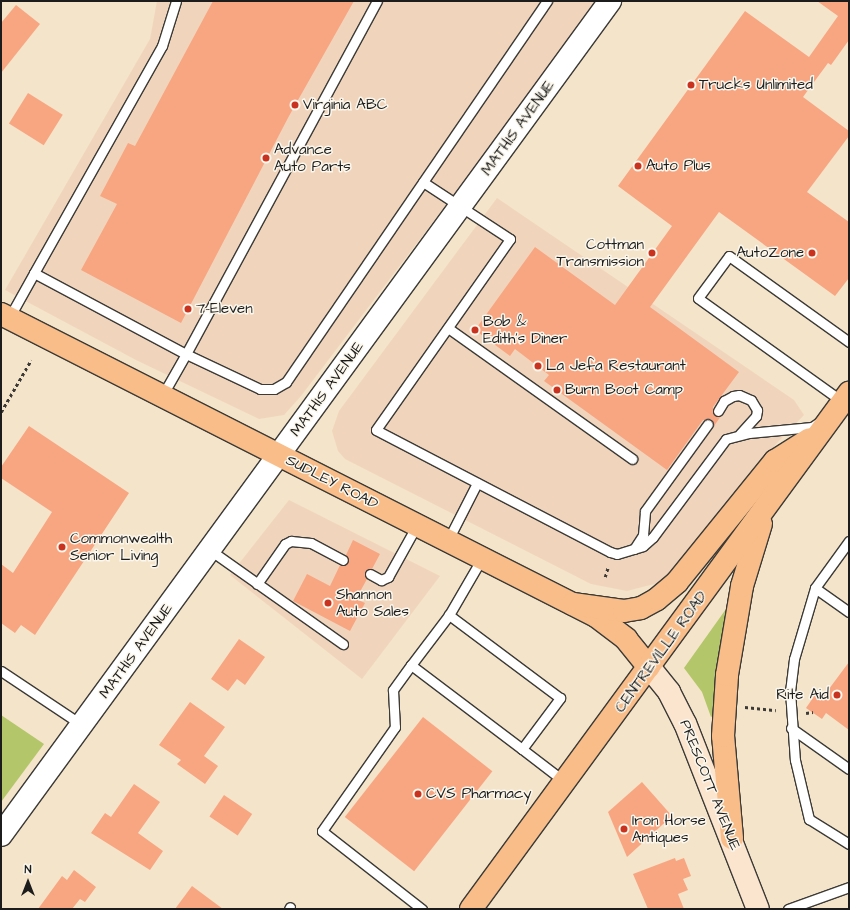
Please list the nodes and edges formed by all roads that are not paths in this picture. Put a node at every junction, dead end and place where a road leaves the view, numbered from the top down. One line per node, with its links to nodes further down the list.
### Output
1 (176, 1): 7 (lane)
2 (377, 1): 11 (lane)
3 (548, 1): 5 (lane)
4 (610, 1): 6 (street, MATHIS AVENUE)
5 (423, 182): 6 (lane); 11 (lane)
6 (461, 206): 9 (lane); 18 (street, MATHIS AVENUE)
7 (34, 273): 8 (lane); 11 (lane)
8 (5, 316): 12 (main road, SUDLEY ROAD)
9 (448, 328): 19 (lane); 20 (lane)
10 (849, 342): 13 (lane)
11 (186, 354): 12 (lane)
12 (162, 396): 18 (main road, SUDLEY ROAD)
13 (842, 403): 16 (main road, CENTREVILLE ROAD); 17 (lane)
14 (718, 411): 17 (lane)
15 (708, 424): 26 (lane)
16 (820, 433): 21 (main road, CENTREVILLE ROAD); 32 (main road)
17 (740, 434): 26 (lane)
18 (279, 455): 22 (main road, SUDLEY ROAD); 25 (street, MATHIS AVENUE)
19 (632, 458)
20 (477, 483): 23 (lane); 26 (lane)
21 (767, 505): 37 (main road, CENTREVILLE ROAD); 45 (main road)
22 (417, 525): 23 (main road, SUDLEY ROAD); 29 (lane)
23 (448, 541): 27 (main road, SUDLEY ROAD)
24 (849, 541): 31 (lane)
25 (210, 550): 30 (lane); 39 (street, MATHIS AVENUE)
26 (632, 551)
27 (482, 558): 32 (main road, SUDLEY ROAD); 34 (lane)
28 (343, 560): 30 (lane)
29 (370, 574)
30 (258, 584): 35 (lane)
31 (815, 588): 33 (lane); 40 (lane)
32 (573, 604): 37 (main road, SUDLEY ROAD)
33 (849, 612)
34 (449, 615): 36 (lane); 41 (lane)
35 (343, 644)
36 (411, 665): 41 (lane); 48 (lane)
37 (649, 667): 43 (main road, CENTREVILLE ROAD); 45 (main road, PRESCOTT AVENUE)
38 (1, 671): 39 (lane)
39 (82, 725): 44 (street, MATHIS AVENUE)
40 (792, 728): 42 (lane); 46 (lane)
41 (522, 749): 43 (lane)
42 (849, 769)
43 (565, 782): 49 (main road, CENTREVILLE ROAD)
44 (1, 835)
45 (732, 838): 50 (main road, PRESCOTT AVENUE)
46 (849, 844)
47 (849, 887): 51 (lane)
48 (422, 909)
49 (470, 909)
50 (758, 909)
51 (788, 909)

